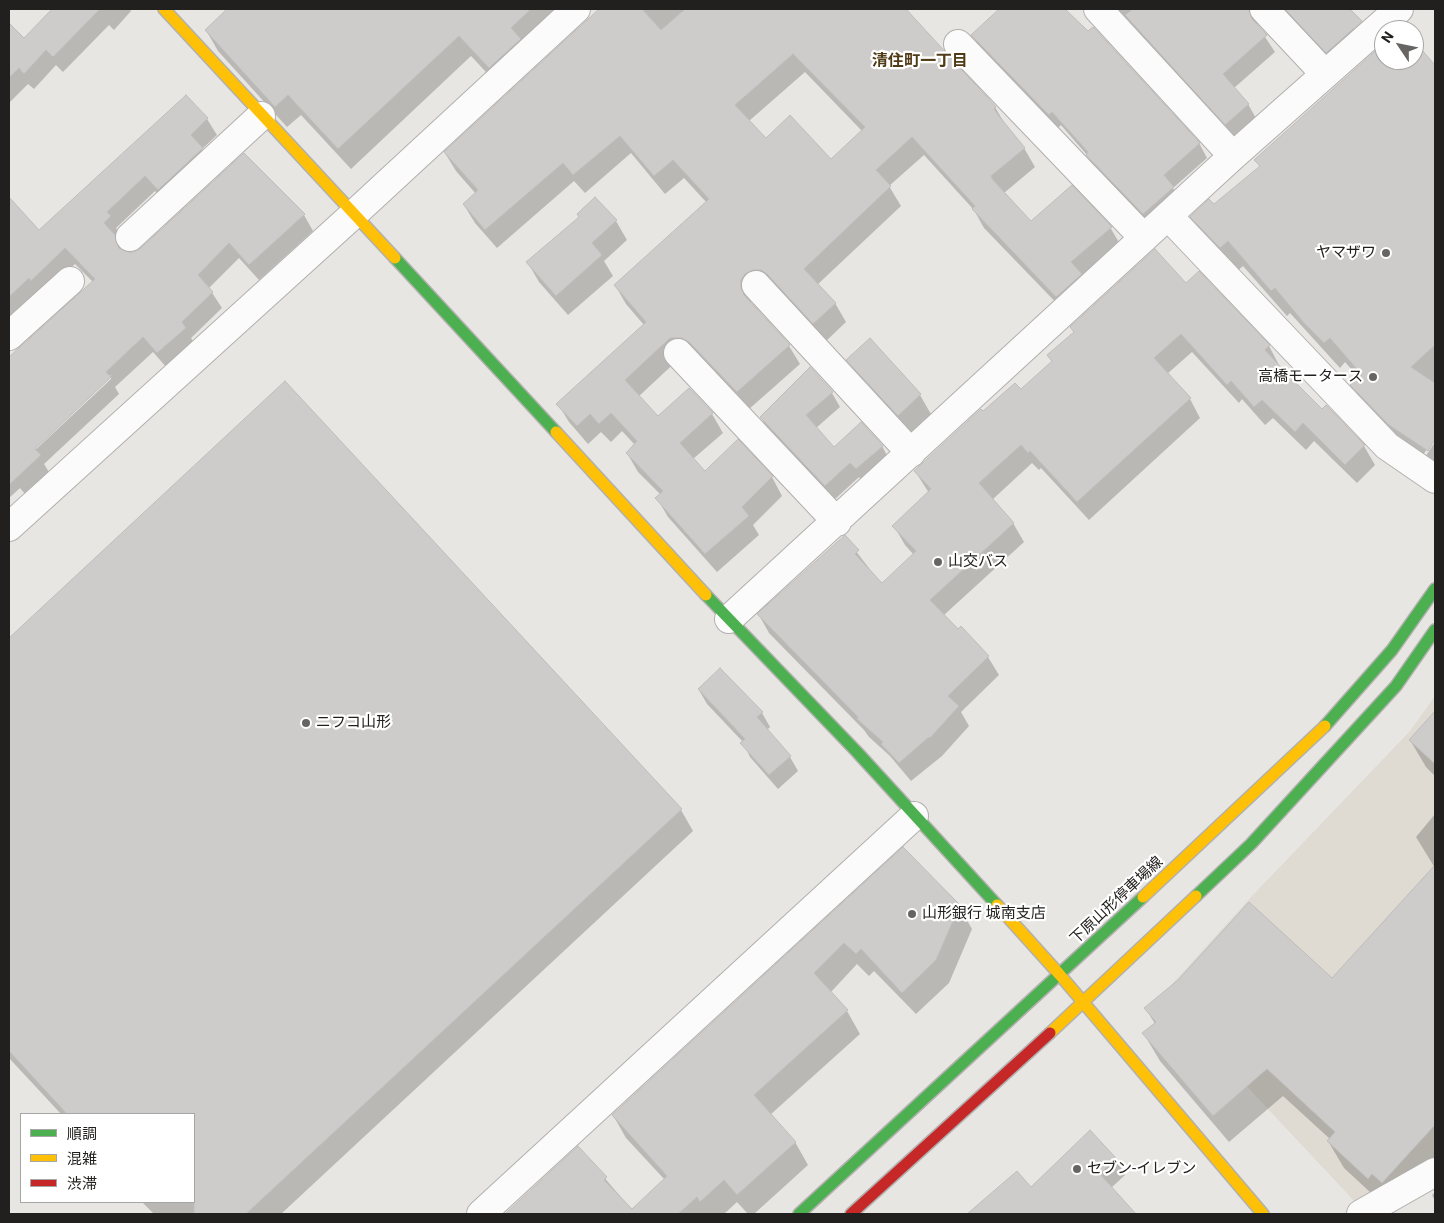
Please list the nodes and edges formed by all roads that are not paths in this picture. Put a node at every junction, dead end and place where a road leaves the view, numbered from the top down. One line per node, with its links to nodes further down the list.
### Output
1 (164, 9): 8 (main road)
2 (576, 9): 10 (street)
3 (1098, 9): 9 (street)
4 (1264, 9): 7 (street)
5 (1399, 9): 7 (street)
6 (958, 44): 13 (street)
7 (1325, 74): 9 (street)
8 (261, 116): 10 (main road); 12 (street)
9 (1233, 156): 11 (street)
10 (354, 214): 21 (street); 23 (main road)
11 (1168, 216): 13 (street); 19 (street)
12 (130, 238)
13 (1144, 238): 18 (street)
14 (70, 281): 16 (street)
15 (756, 285): 18 (street)
16 (9, 336)
17 (678, 353): 20 (street)
18 (911, 453): 20 (street)
19 (1435, 480)
20 (836, 522): 23 (street)
21 (10, 523)
22 (1435, 589): 26 (main road, 下原山形停車場線)
23 (729, 620): 25 (main road)
24 (1435, 630): 27 (main road)
25 (914, 816): 26 (main road); 30 (street)
26 (1060, 975): 27 (main road); 31 (main road, 下原山形停車場線)
27 (1083, 1002): 29 (main road); 32 (main road)
28 (1435, 1172): 33 (street)
29 (860, 1211)
30 (481, 1214)
31 (799, 1214)
32 (1263, 1214)
33 (1361, 1214)

